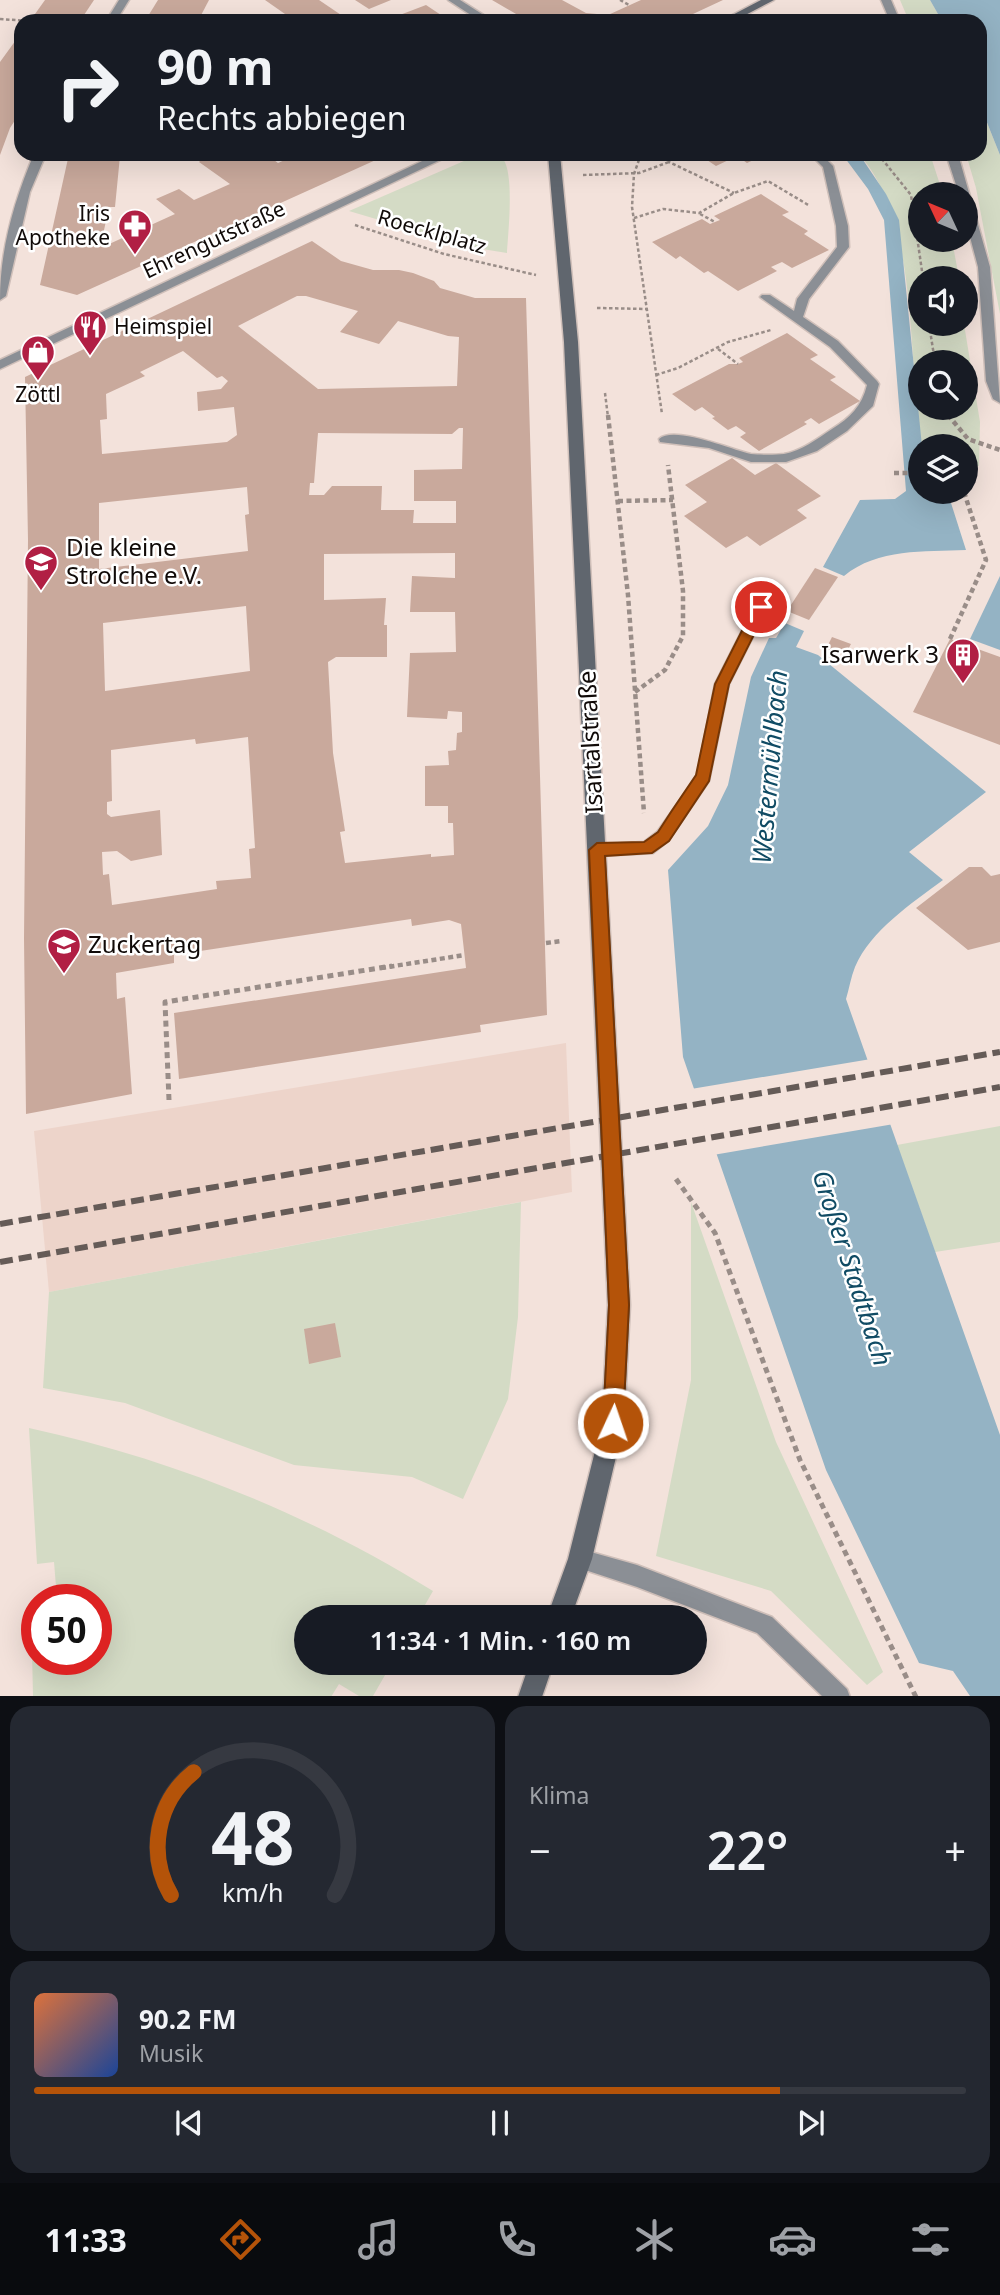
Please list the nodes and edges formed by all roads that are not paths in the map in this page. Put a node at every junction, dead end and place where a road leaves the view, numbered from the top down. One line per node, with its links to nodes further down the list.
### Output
1 (453, 0): 3 (street)
2 (769, 0): 4 (main road)
3 (476, 14)
4 (740, 14)
5 (37, 161): 12 (street)
6 (432, 161): 15 (street, Ehrengutstraße)
7 (555, 161): 19 (main road, Isartalstraße)
8 (823, 161): 14 (lane)
9 (954, 161): 10 (street)
10 (961, 182)
11 (978, 245): 16 (street)
12 (0, 296)
13 (765, 297): 14 (lane)
14 (797, 319): 17 (lane)
15 (0, 365)
16 (1000, 399)
17 (665, 439)
18 (761, 607): 19 (lane)
19 (597, 850): 20 (main road, Isartalstraße)
20 (580, 1559): 21 (main road, Isartalstraße); 24 (lane)
21 (563, 1605)
22 (537, 1675): 23 (main road)
23 (530, 1696)
24 (839, 1696)

